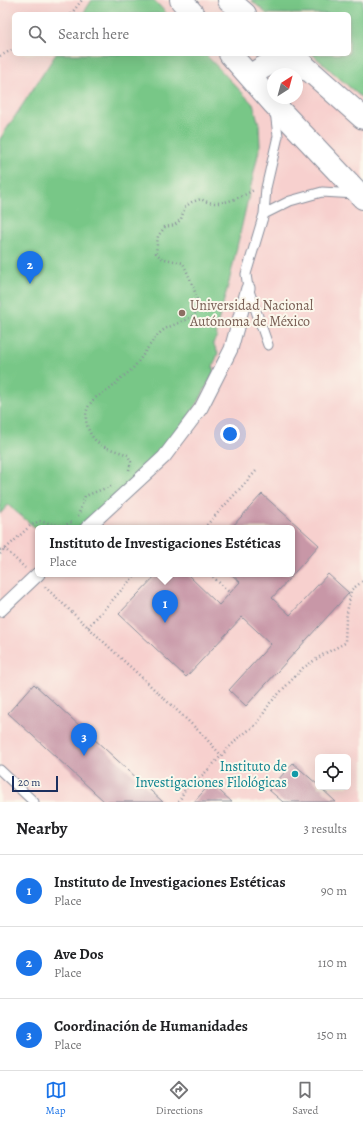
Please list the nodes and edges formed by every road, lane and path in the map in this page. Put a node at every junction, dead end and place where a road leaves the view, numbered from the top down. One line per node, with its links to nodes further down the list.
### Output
1 (82, 0): 4 (path)
2 (181, 0): 5 (street)
3 (229, 0): 6 (street)
4 (73, 12)
5 (191, 12)
6 (243, 12)
7 (12, 50): 8 (path)
8 (0, 56)
9 (232, 56): 12 (street)
10 (293, 56): 11 (street)
11 (310, 71): 12 (street); 15 (street)
12 (250, 76): 13 (street)
13 (267, 96)
14 (274, 104): 16 (lane); 17 (street)
15 (363, 118)
16 (268, 182): 18 (lane); 22 (path)
17 (362, 196): 18 (lane)
18 (264, 214): 19 (lane)
19 (248, 288): 20 (lane); 26 (street)
20 (268, 345)
21 (258, 468): 27 (path)
22 (128, 474)
23 (117, 484): 25 (path)
24 (58, 525): 28 (path)
25 (65, 525)
26 (91, 525)
27 (207, 525)
28 (5, 549): 29 (path); 30 (path); 31 (path)
29 (0, 550)
30 (0, 554)
31 (35, 575)
32 (35, 577): 38 (street)
33 (37, 577): 39 (path)
34 (133, 577): 39 (path)
35 (213, 577): 37 (path)
36 (363, 581): 40 (path)
37 (230, 593)
38 (0, 610)
39 (88, 627): 40 (path)
40 (221, 755): 43 (path)
41 (0, 770): 42 (lane)
42 (34, 802)
43 (179, 802)

